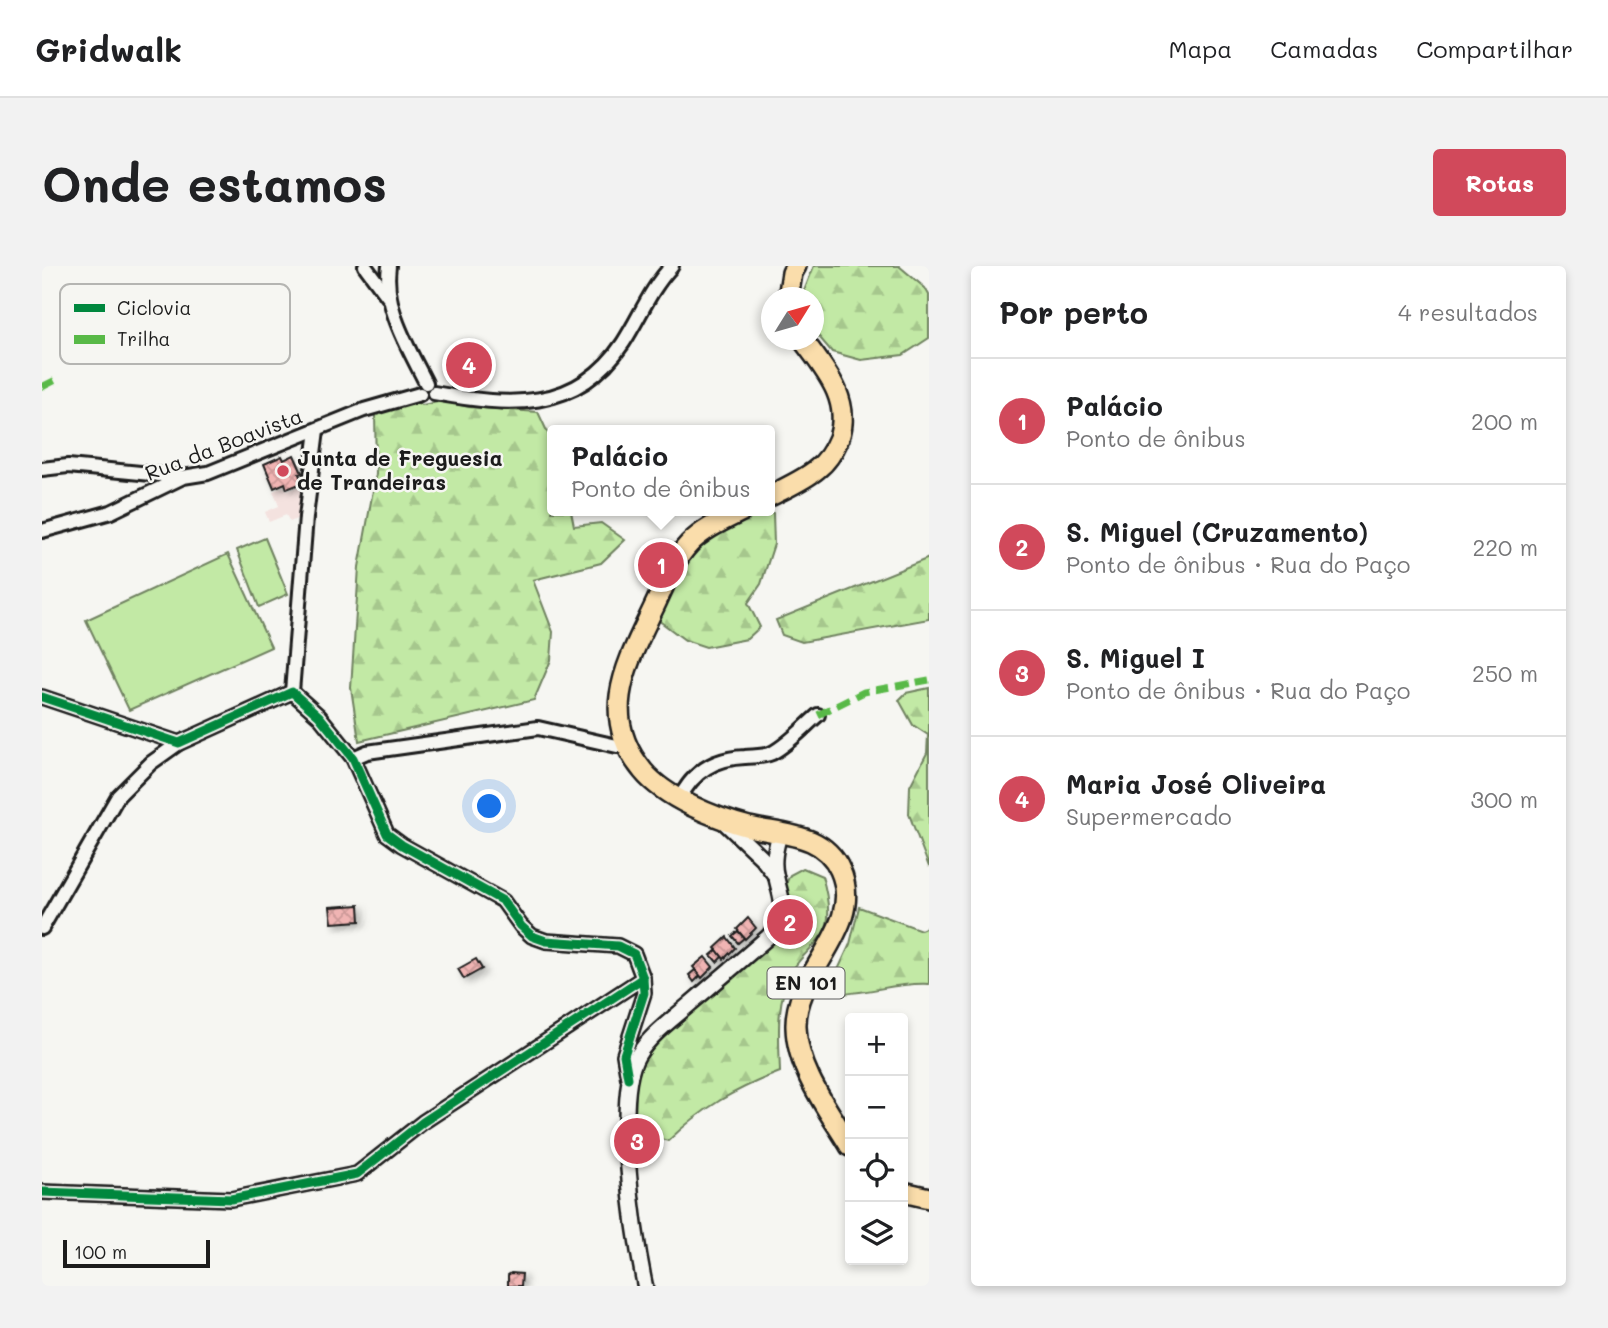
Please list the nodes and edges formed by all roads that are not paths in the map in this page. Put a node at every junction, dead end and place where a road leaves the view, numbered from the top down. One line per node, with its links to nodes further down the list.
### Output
1 (365, 266): 6 (street)
2 (390, 266): 6 (street)
3 (672, 266): 8 (street)
4 (796, 266): 5 (main road)
5 (790, 287)
6 (388, 298): 8 (street)
7 (810, 350): 12 (main road)
8 (427, 390): 9 (street, Rua da Boavista)
9 (317, 430): 11 (street, Rua da Boavista); 15 (street)
10 (42, 469): 11 (street)
11 (183, 477): 14 (street, Rua da Boavista)
12 (775, 493)
13 (733, 516): 19 (main road, EN 101)
14 (42, 531)
15 (292, 692): 18 (street); 20 (street)
16 (42, 697): 18 (street)
17 (818, 715): 21 (street)
18 (179, 743): 26 (street)
19 (626, 745): 20 (street); 21 (main road, EN 101)
20 (353, 758): 27 (street)
21 (680, 798): 22 (main road, EN 101)
22 (719, 817): 23 (main road, EN 101); 24 (street)
23 (773, 831): 24 (street); 25 (street); 29 (main road, EN 101)
24 (762, 858): 25 (street)
25 (775, 876): 28 (street)
26 (42, 928)
27 (643, 978): 28 (street); 30 (street)
28 (628, 1078): 33 (street)
29 (846, 1139)
30 (42, 1192)
31 (908, 1193): 32 (main road)
32 (929, 1198)
33 (646, 1286)

